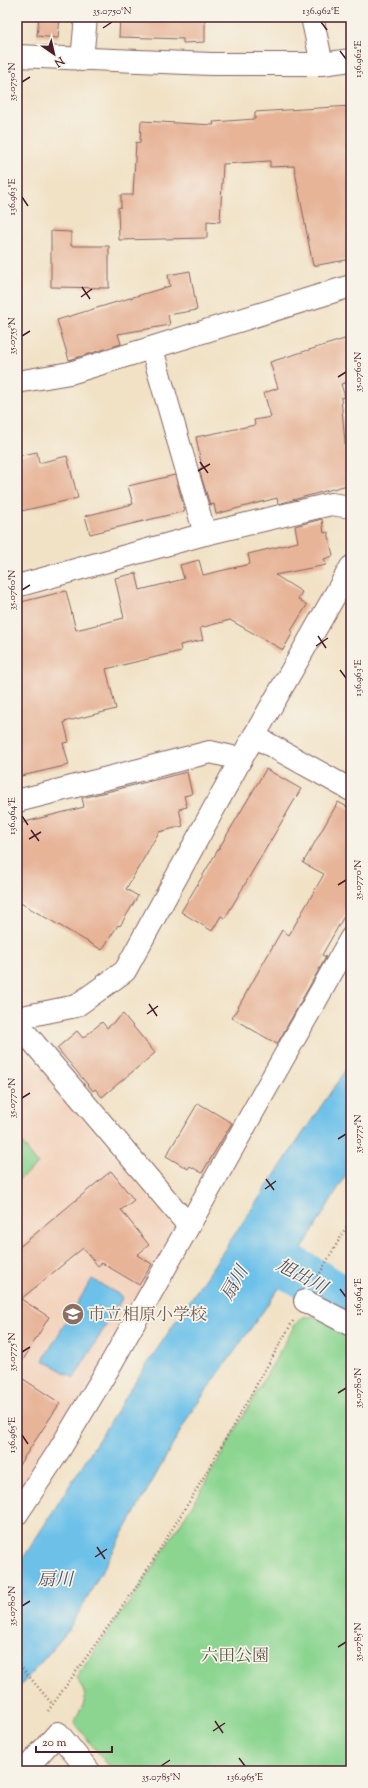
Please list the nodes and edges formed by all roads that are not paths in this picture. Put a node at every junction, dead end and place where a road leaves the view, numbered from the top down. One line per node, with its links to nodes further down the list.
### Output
1 (86, 17): 4 (street)
2 (312, 17): 6 (street)
3 (17, 56): 4 (street)
4 (82, 60): 6 (street)
5 (351, 60): 6 (street)
6 (322, 64)
7 (351, 286): 8 (street)
8 (152, 349): 9 (street); 11 (street)
9 (17, 382)
10 (351, 507): 11 (street)
11 (205, 534): 13 (street)
12 (351, 567): 14 (street)
13 (17, 586)
14 (254, 736): 15 (street); 16 (street)
15 (241, 759): 17 (street); 19 (street)
16 (351, 790)
17 (17, 801)
18 (351, 938): 21 (street)
19 (17, 1018)
20 (17, 1023): 21 (street)
21 (188, 1225): 24 (street)
22 (305, 1301): 23 (street)
23 (350, 1320)
24 (17, 1514)
25 (24, 1771): 26 (street)
26 (89, 1771)

